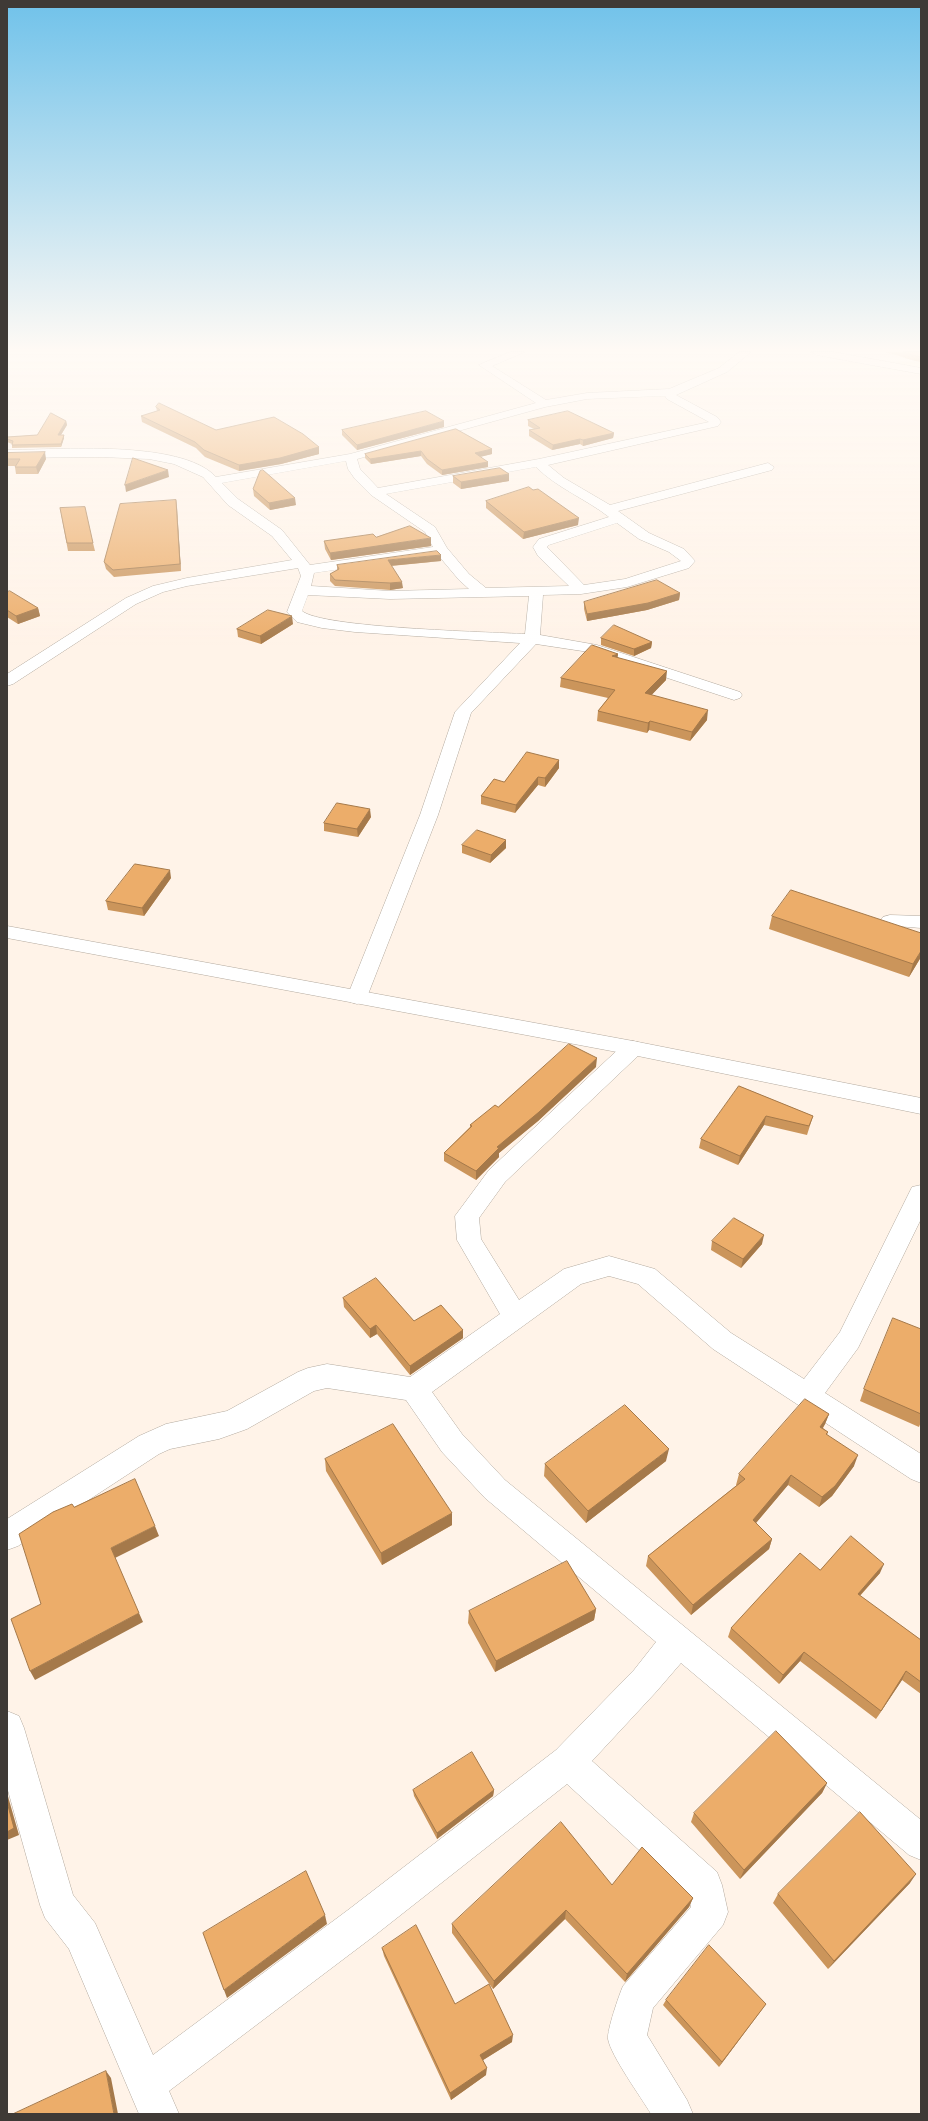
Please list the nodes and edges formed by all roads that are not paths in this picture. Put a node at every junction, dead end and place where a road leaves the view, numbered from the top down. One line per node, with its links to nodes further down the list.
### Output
1 (373, 451): 4 (street)
2 (593, 451): 5 (street)
3 (7, 454): 7 (street)
4 (351, 457): 7 (street); 8 (street)
5 (539, 463): 8 (street); 9 (street)
6 (768, 467): 9 (street)
7 (214, 481): 12 (street)
8 (376, 492): 11 (street)
9 (608, 510): 10 (street)
10 (619, 518): 14 (street); 14 (street)
11 (441, 550): 12 (street); 16 (street)
12 (305, 567): 13 (street); 18 (street)
13 (302, 590): 16 (street); 17 (street)
14 (581, 590): 15 (street)
15 (536, 592): 16 (street); 17 (street)
16 (483, 593)
17 (532, 639): 19 (street); 23 (street)
18 (7, 681)
19 (734, 695)
20 (890, 920): 21 (street)
21 (921, 922)
22 (7, 932): 23 (street)
23 (357, 997): 24 (street)
24 (633, 1048): 25 (street); 27 (street)
25 (921, 1106)
26 (921, 1194): 29 (street)
27 (516, 1317): 28 (street); 29 (street)
28 (414, 1389): 31 (street); 32 (street)
29 (807, 1396): 30 (street)
30 (921, 1470)
31 (7, 1536)
32 (678, 1641): 34 (street); 35 (street)
33 (8, 1737): 36 (street)
34 (568, 1762): 36 (street); 37 (street)
35 (921, 1843)
36 (152, 2099)
37 (673, 2114)

